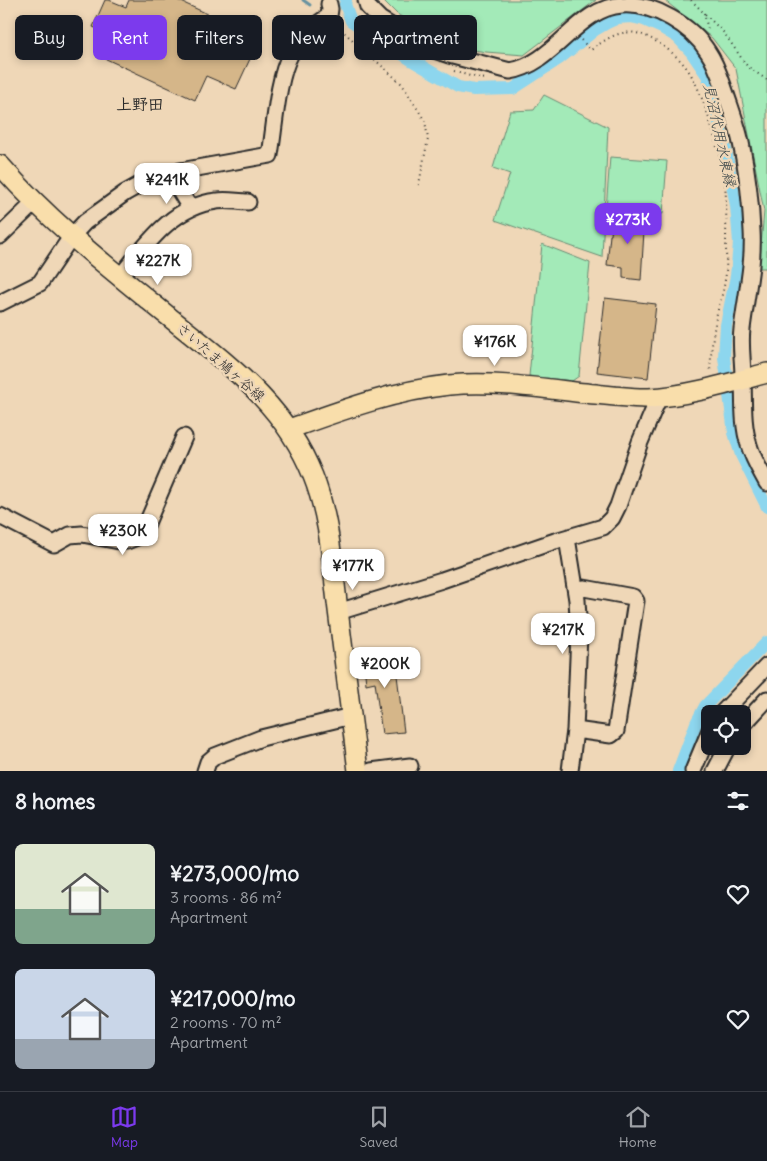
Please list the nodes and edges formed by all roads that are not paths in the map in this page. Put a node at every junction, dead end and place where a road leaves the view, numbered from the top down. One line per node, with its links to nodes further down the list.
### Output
1 (366, 0): 13 (street)
2 (326, 5): 4 (street)
3 (0, 165): 5 (main road, さいたま鳩ヶ谷線)
4 (169, 173): 7 (street); 9 (street)
5 (35, 202): 8 (street); 9 (main road, さいたま鳩ヶ谷線)
6 (248, 202): 7 (street)
7 (190, 208): 10 (street)
8 (0, 236)
9 (71, 237): 10 (main road, さいたま鳩ヶ谷線); 11 (street)
10 (120, 277): 15 (main road, さいたま鳩ヶ谷線)
11 (0, 303)
12 (767, 373): 13 (main road)
13 (741, 380): 14 (main road); 17 (street)
14 (659, 397): 15 (main road); 19 (street)
15 (289, 429): 21 (main road, さいたま鳩ヶ谷線)
16 (184, 437): 18 (street)
17 (766, 481)
18 (0, 516)
19 (567, 538): 20 (street); 21 (street)
20 (576, 592): 27 (street); 27 (street)
21 (338, 612): 25 (main road, さいたま鳩ヶ谷線)
22 (767, 666): 24 (street)
23 (767, 699): 26 (street)
24 (730, 705)
25 (351, 716): 31 (street); 32 (main road, さいたま鳩ヶ谷線)
26 (751, 716)
27 (575, 730): 34 (street)
28 (701, 752): 35 (street)
29 (724, 755): 36 (street)
30 (410, 766): 33 (street)
31 (205, 771)
32 (358, 771)
33 (371, 771)
34 (570, 771)
35 (693, 771)
36 (716, 771)

